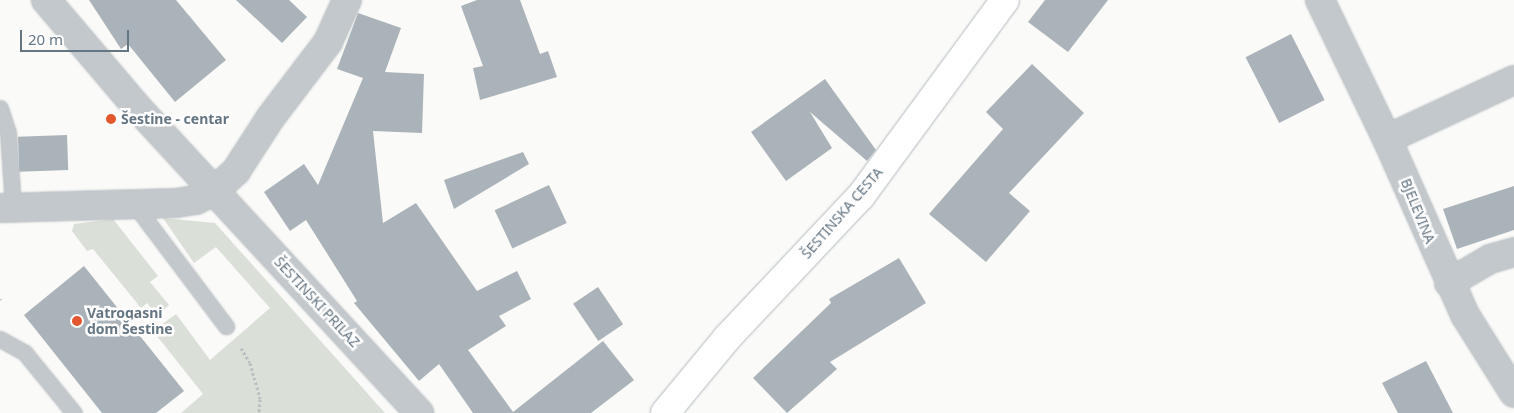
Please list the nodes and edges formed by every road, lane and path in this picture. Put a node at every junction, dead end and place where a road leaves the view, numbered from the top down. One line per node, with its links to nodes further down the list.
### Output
1 (46, 0): 8 (street, ŠESTINSKI PRILAZ)
2 (347, 0): 8 (street)
3 (1005, 0): 19 (main road, ŠESTINSKA CESTA)
4 (1320, 0): 7 (street, BJELEVINA)
5 (1514, 80): 7 (street)
6 (0, 108): 10 (lane)
7 (1387, 139): 12 (street, BJELEVINA)
8 (214, 192): 9 (street); 18 (street, ŠESTINSKI PRILAZ)
9 (134, 204): 10 (street); 13 (lane)
10 (6, 207)
11 (1514, 252): 12 (street)
12 (1450, 283): 15 (street, BJELEVINA)
13 (226, 326): 17 (path)
14 (0, 339): 16 (lane)
15 (1514, 393)
16 (74, 413)
17 (259, 413)
18 (419, 413)
19 (665, 413)

